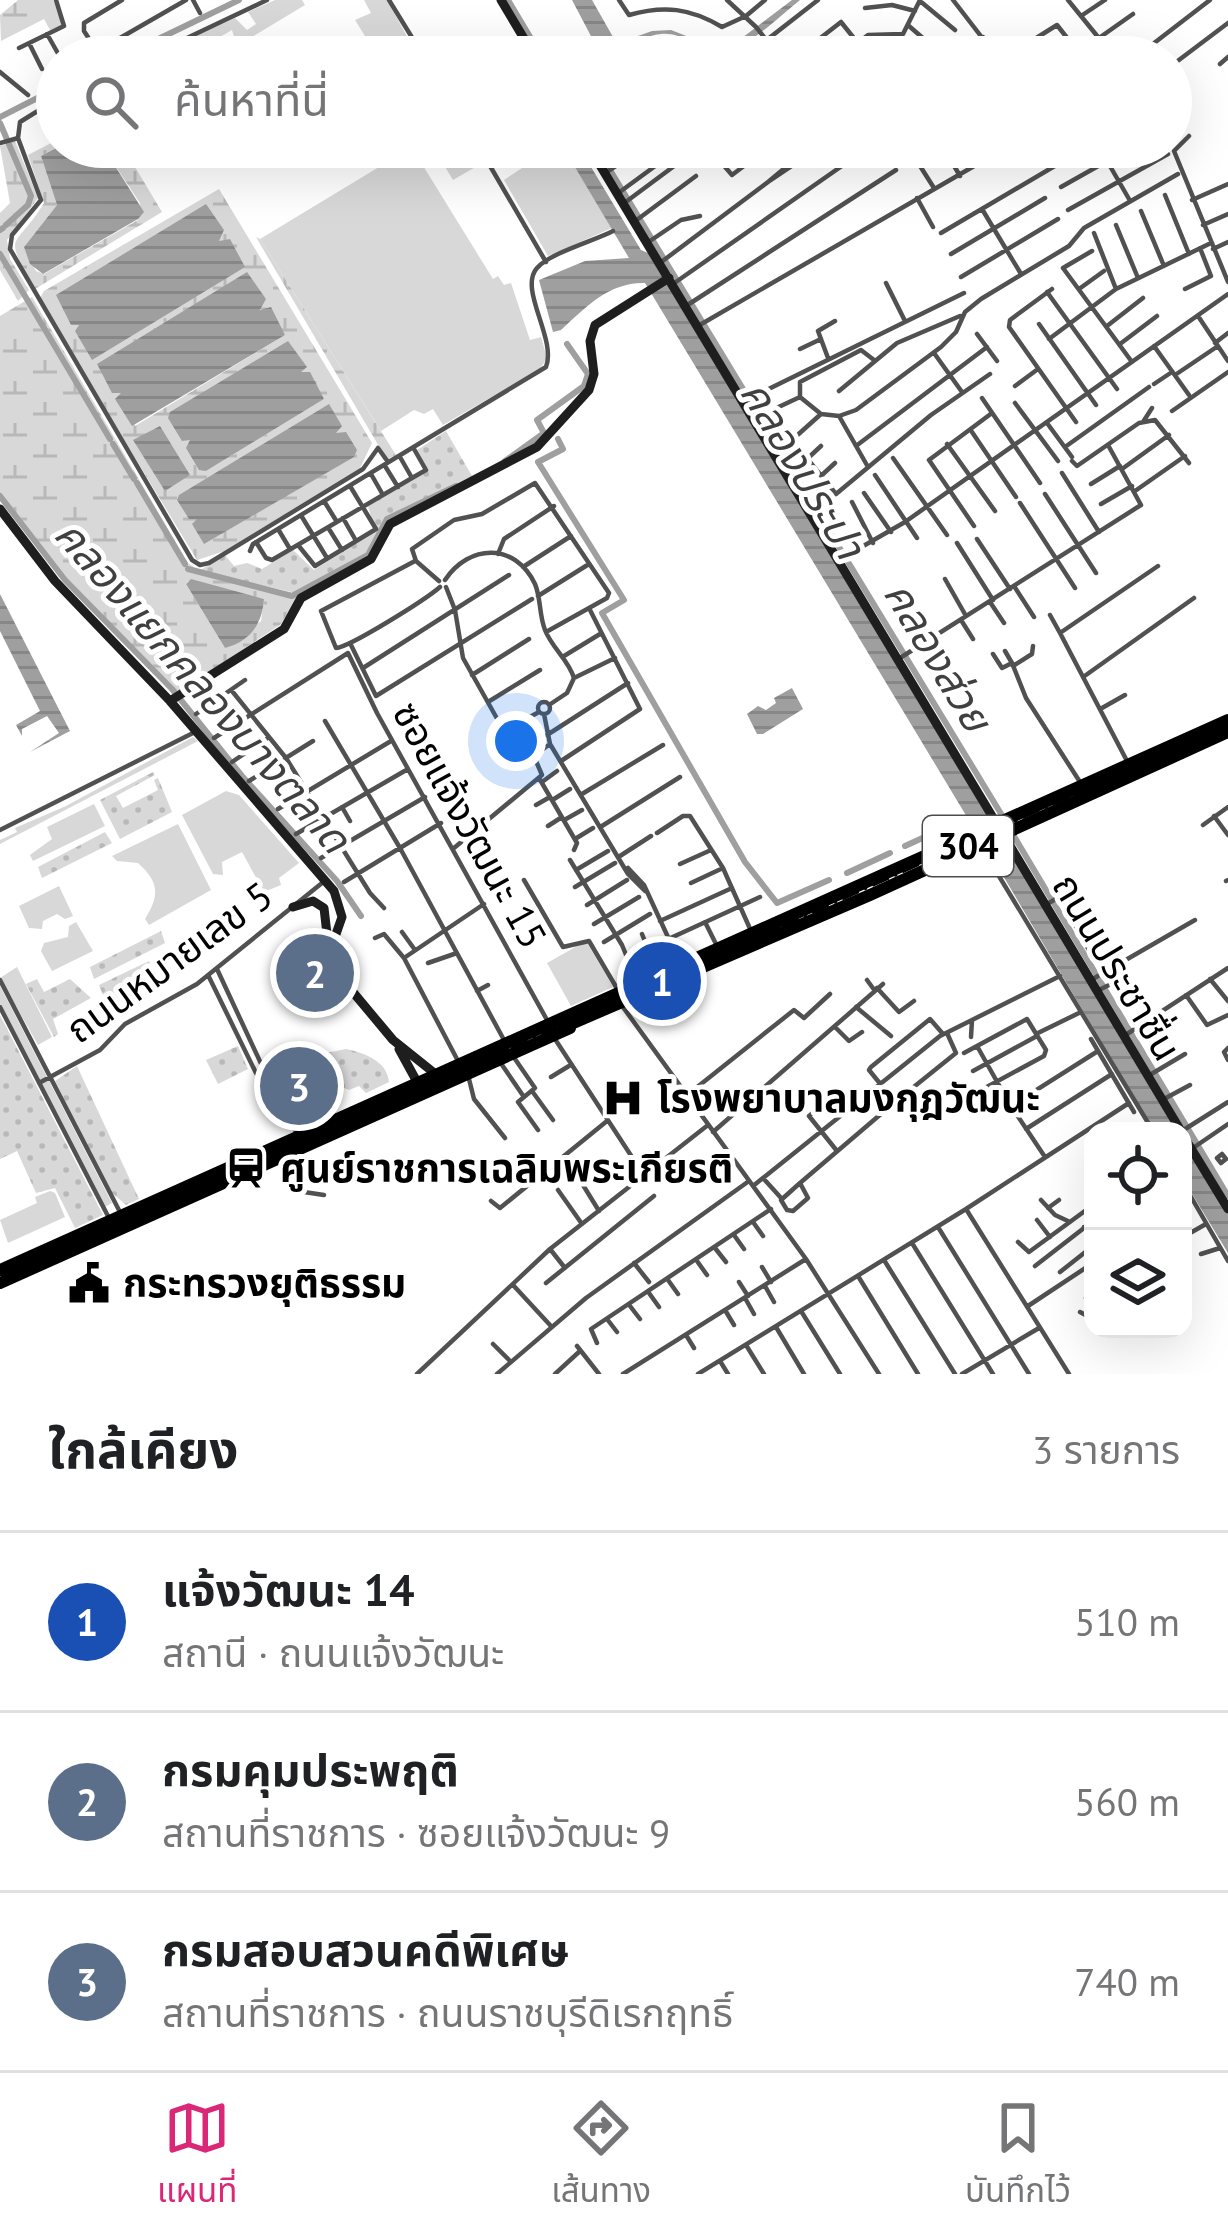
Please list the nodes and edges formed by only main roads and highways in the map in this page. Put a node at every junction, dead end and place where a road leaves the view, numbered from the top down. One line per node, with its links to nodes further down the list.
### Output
1 (1227, 729): 2 (main road, 304); 4 (main road, 304)
2 (1130, 765): 3 (main road, 304); 11 (main road, 304)
3 (1083, 781): 4 (main road); 5 (main road, 304)
4 (1091, 795): 5 (main road, 304)
5 (1047, 806): 6 (main road, 304)
6 (1005, 825): 7 (main road, 304); 8 (main road, 304)
7 (933, 849): 8 (main road); 9 (main road, 304)
8 (938, 864): 10 (main road, 304)
9 (875, 875): 10 (main road); 11 (main road, 304)
10 (879, 891): 11 (main road, 304)
11 (724, 950): 12 (main road, 304); 12 (main road, 304)
12 (619, 998): 13 (main road, 304); 14 (main road, 304)
13 (582, 1008): 15 (main road, 304); 15 (main road, 304)
14 (603, 1011): 15 (main road, 304); 15 (main road, 304)
15 (509, 1048): 16 (main road, 304); 18 (main road, 304); 22 (main road, 304)
16 (436, 1071): 17 (main road, 304); 18 (main road)
17 (416, 1080): 19 (main road, 304); 20 (main road)
18 (448, 1083): 20 (main road, 304)
19 (399, 1087): 21 (main road); 22 (main road, 304)
20 (422, 1094): 21 (main road, 304)
21 (404, 1102): 23 (main road, 304)
22 (308, 1133): 23 (main road, 304)
23 (238, 1170): 24 (main road, 304)
24 (113, 1217): 25 (main road, 304); 26 (main road, 304)
25 (0, 1270)
26 (0, 1283)

